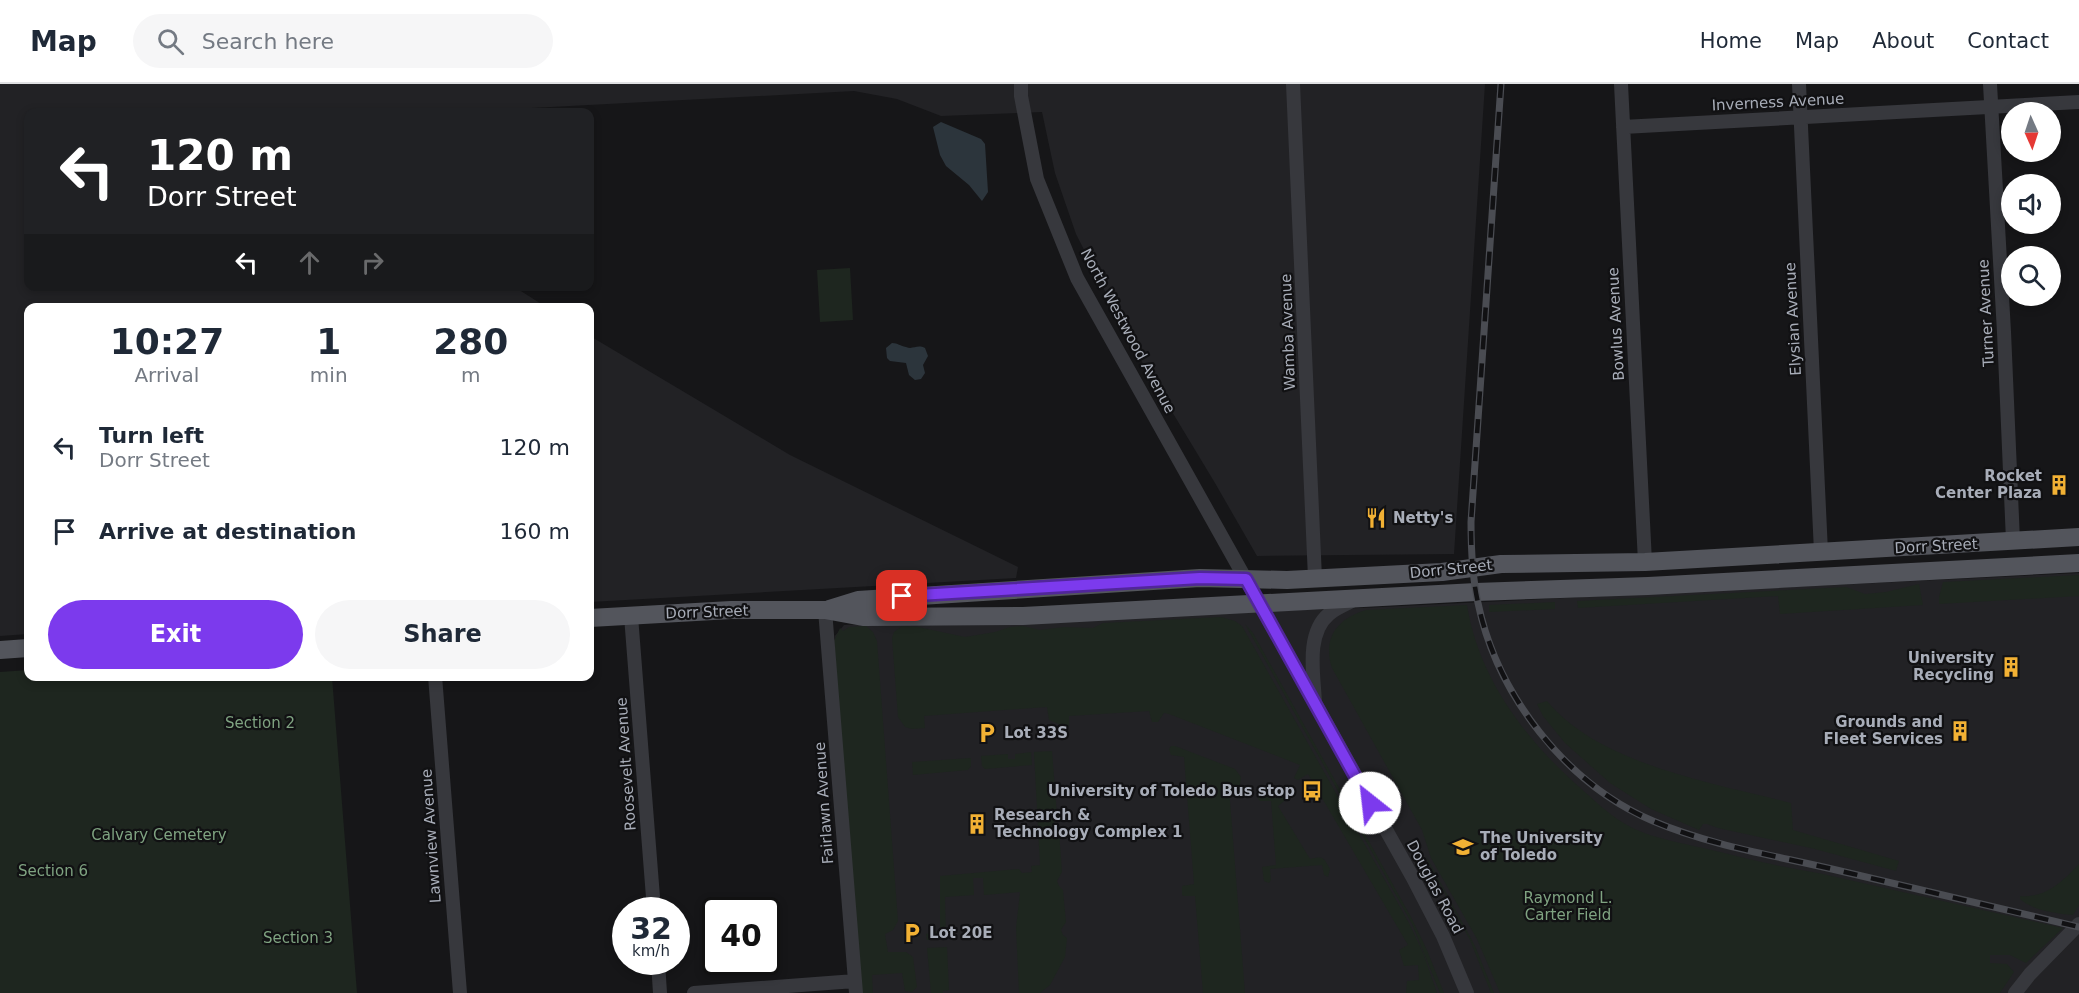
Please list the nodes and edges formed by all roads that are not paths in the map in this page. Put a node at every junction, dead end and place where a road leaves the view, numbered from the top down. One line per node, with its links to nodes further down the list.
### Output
1 (1021, 84): 17 (street, North Westwood Avenue)
2 (1293, 84): 16 (street, Wamba Avenue)
3 (1621, 84): 9 (street, Bowlus Avenue)
4 (1799, 84): 8 (street, Elysian Avenue)
5 (1990, 84): 7 (street, Turner Avenue)
6 (2079, 102): 7 (street, Inverness Avenue)
7 (1991, 107): 8 (street, Inverness Avenue); 11 (street, Turner Avenue)
8 (1800, 117): 9 (street, Inverness Avenue); 12 (street, Elysian Avenue)
9 (1623, 127): 13 (street, Bowlus Avenue)
10 (2079, 537): 11 (main road, Dorr Street)
11 (2013, 541): 12 (main road, Dorr Street); 15 (main road)
12 (1821, 552): 13 (main road, Dorr Street)
13 (1645, 562): 16 (main road, Dorr Street)
14 (2079, 563): 15 (main road, Dorr Street)
15 (1863, 574): 19 (main road, Dorr Street)
16 (1315, 578): 17 (main road, Dorr Street)
17 (1246, 579): 18 (main road, Dorr Street); 20 (street, Douglas Road)
18 (1043, 591): 21 (main road, Dorr Street); 23 (main road)
19 (1355, 599): 20 (main road, Dorr Street); 28 (street)
20 (1260, 605): 23 (main road, Dorr Street); 28 (street, Douglas Road)
21 (825, 610): 22 (main road, Dorr Street); 23 (main road, Dorr Street); 32 (street, Fairlawn Avenue)
22 (631, 616): 24 (main road, Dorr Street); 29 (street, Roosevelt Avenue)
23 (960, 617)
24 (594, 618)
25 (24, 648): 26 (main road)
26 (0, 650)
27 (435, 681): 33 (street, Lawnview Avenue)
28 (1315, 705): 36 (street, Douglas Road)
29 (653, 897)
30 (2079, 924): 37 (street)
31 (659, 975): 34 (street)
32 (855, 987): 35 (street)
33 (460, 993)
34 (660, 993)
35 (694, 993)
36 (1467, 993)
37 (2015, 993)

